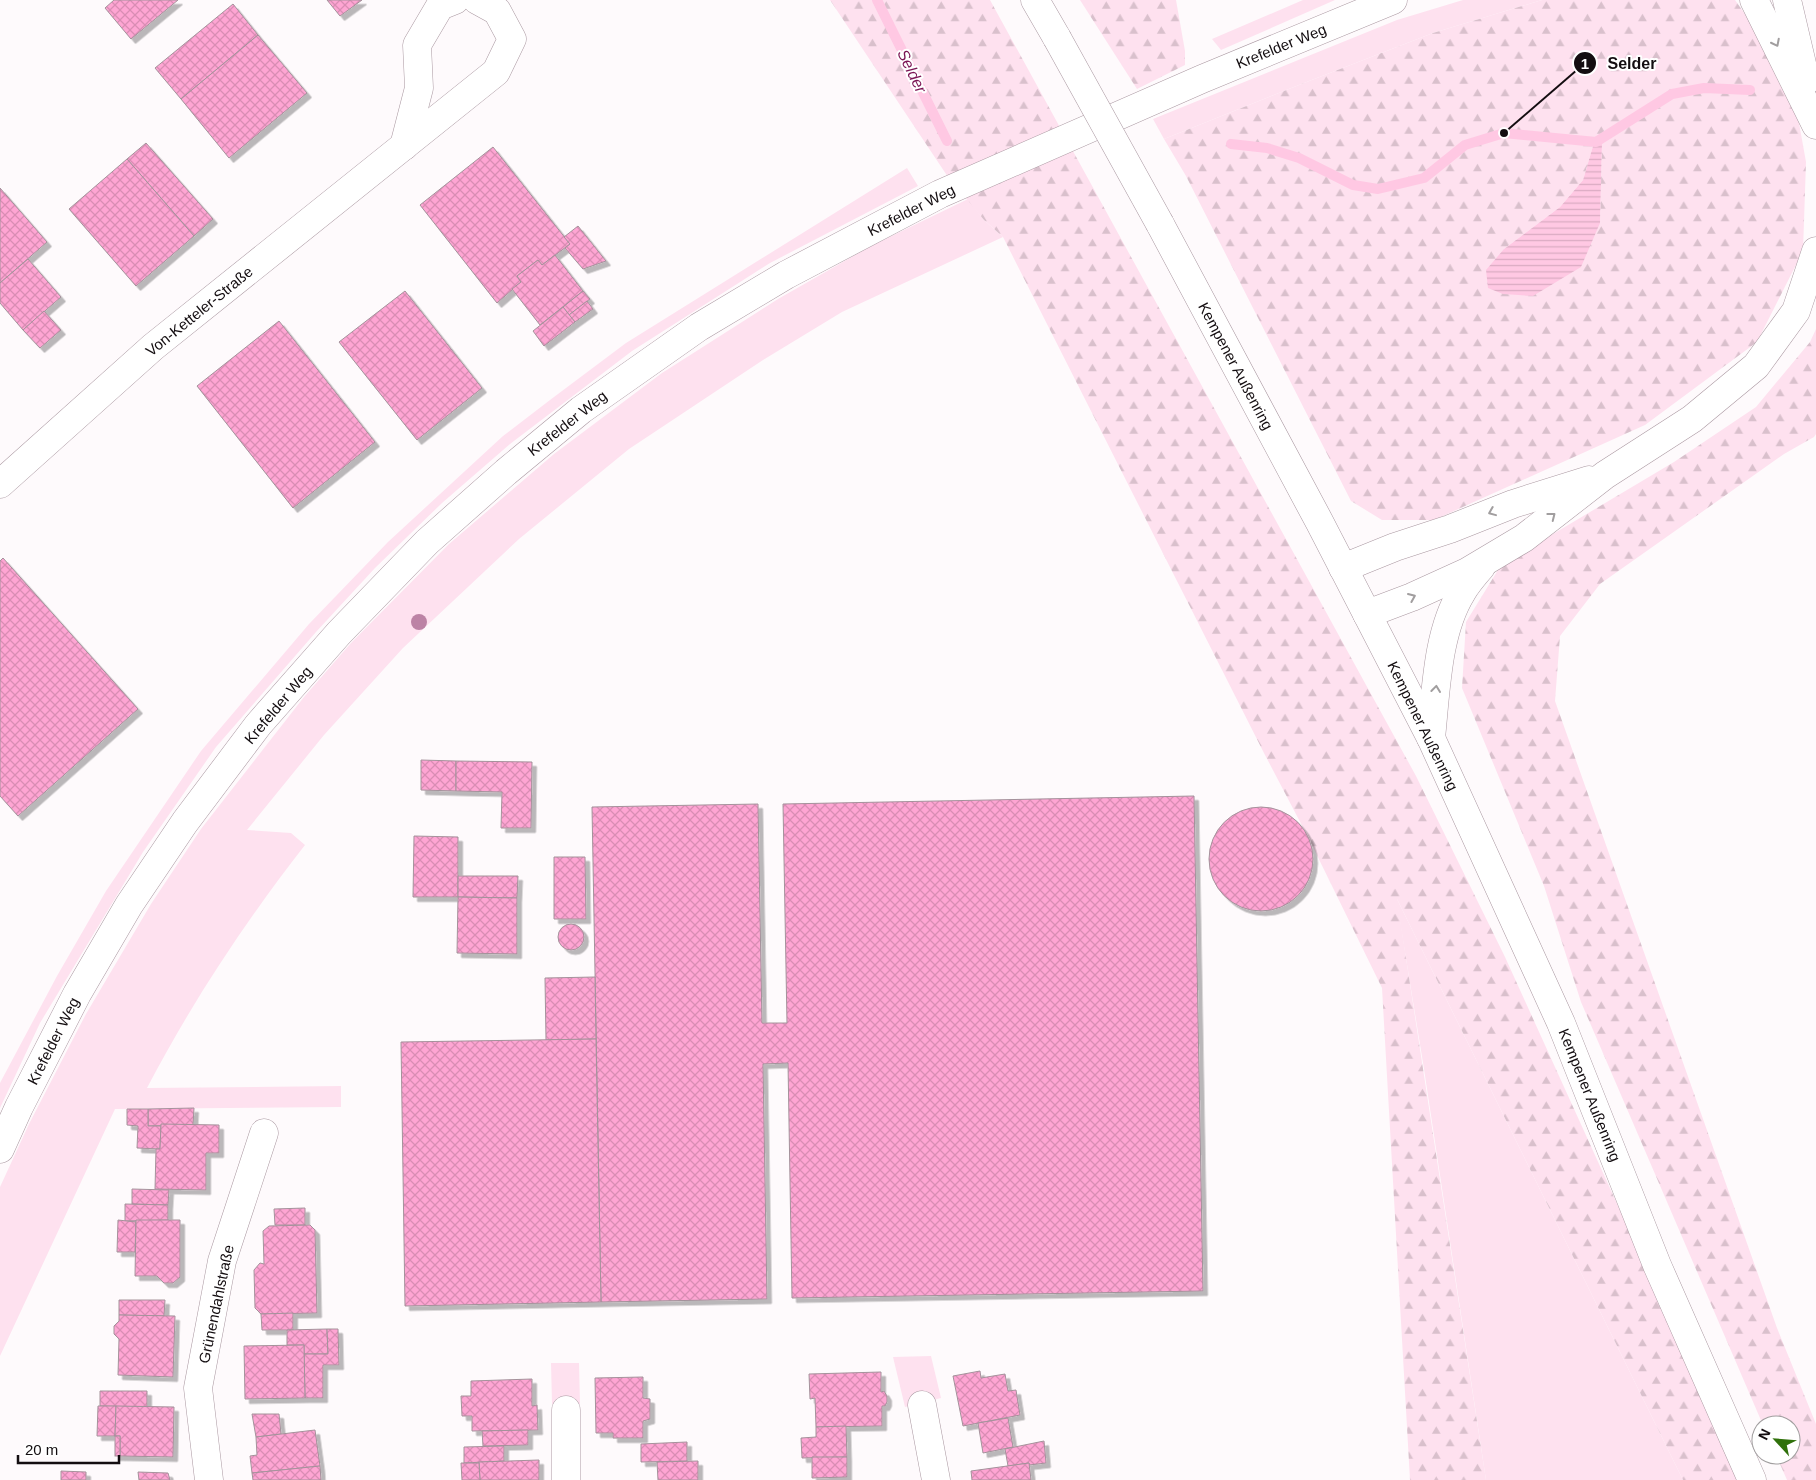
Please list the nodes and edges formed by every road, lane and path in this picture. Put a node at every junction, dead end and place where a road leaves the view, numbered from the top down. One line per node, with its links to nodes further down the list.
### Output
1 (455, 0): 8 (street)
2 (477, 0): 8 (street, Von-Ketteler-Straße)
3 (1035, 0): 13 (street, Kempener Außenring, bridge)
4 (1393, 0): 17 (street, Krefelder Weg)
5 (1754, 0): 7 (street, one-way to 7)
6 (1787, 0): 7 (street)
7 (1816, 124)
8 (404, 146): 11 (street, Von-Ketteler-Straße)
9 (1816, 251): 10 (street)
10 (1605, 475): 12 (street, one-way to 10); 13 (street, one-way to 13)
11 (0, 484)
12 (1486, 561): 14 (street, one-way to 12); 15 (street, one-way to 12)
13 (1343, 568): 14 (street, Kempener Außenring)
14 (1367, 614): 15 (street, Kempener Außenring)
15 (1431, 738): 23 (street, Kempener Außenring)
16 (264, 1133): 20 (street, Grünendahlstraße)
17 (0, 1149)
18 (922, 1405): 22 (street)
19 (566, 1410): 21 (street)
20 (209, 1480)
21 (566, 1480)
22 (936, 1480)
23 (1752, 1480)

